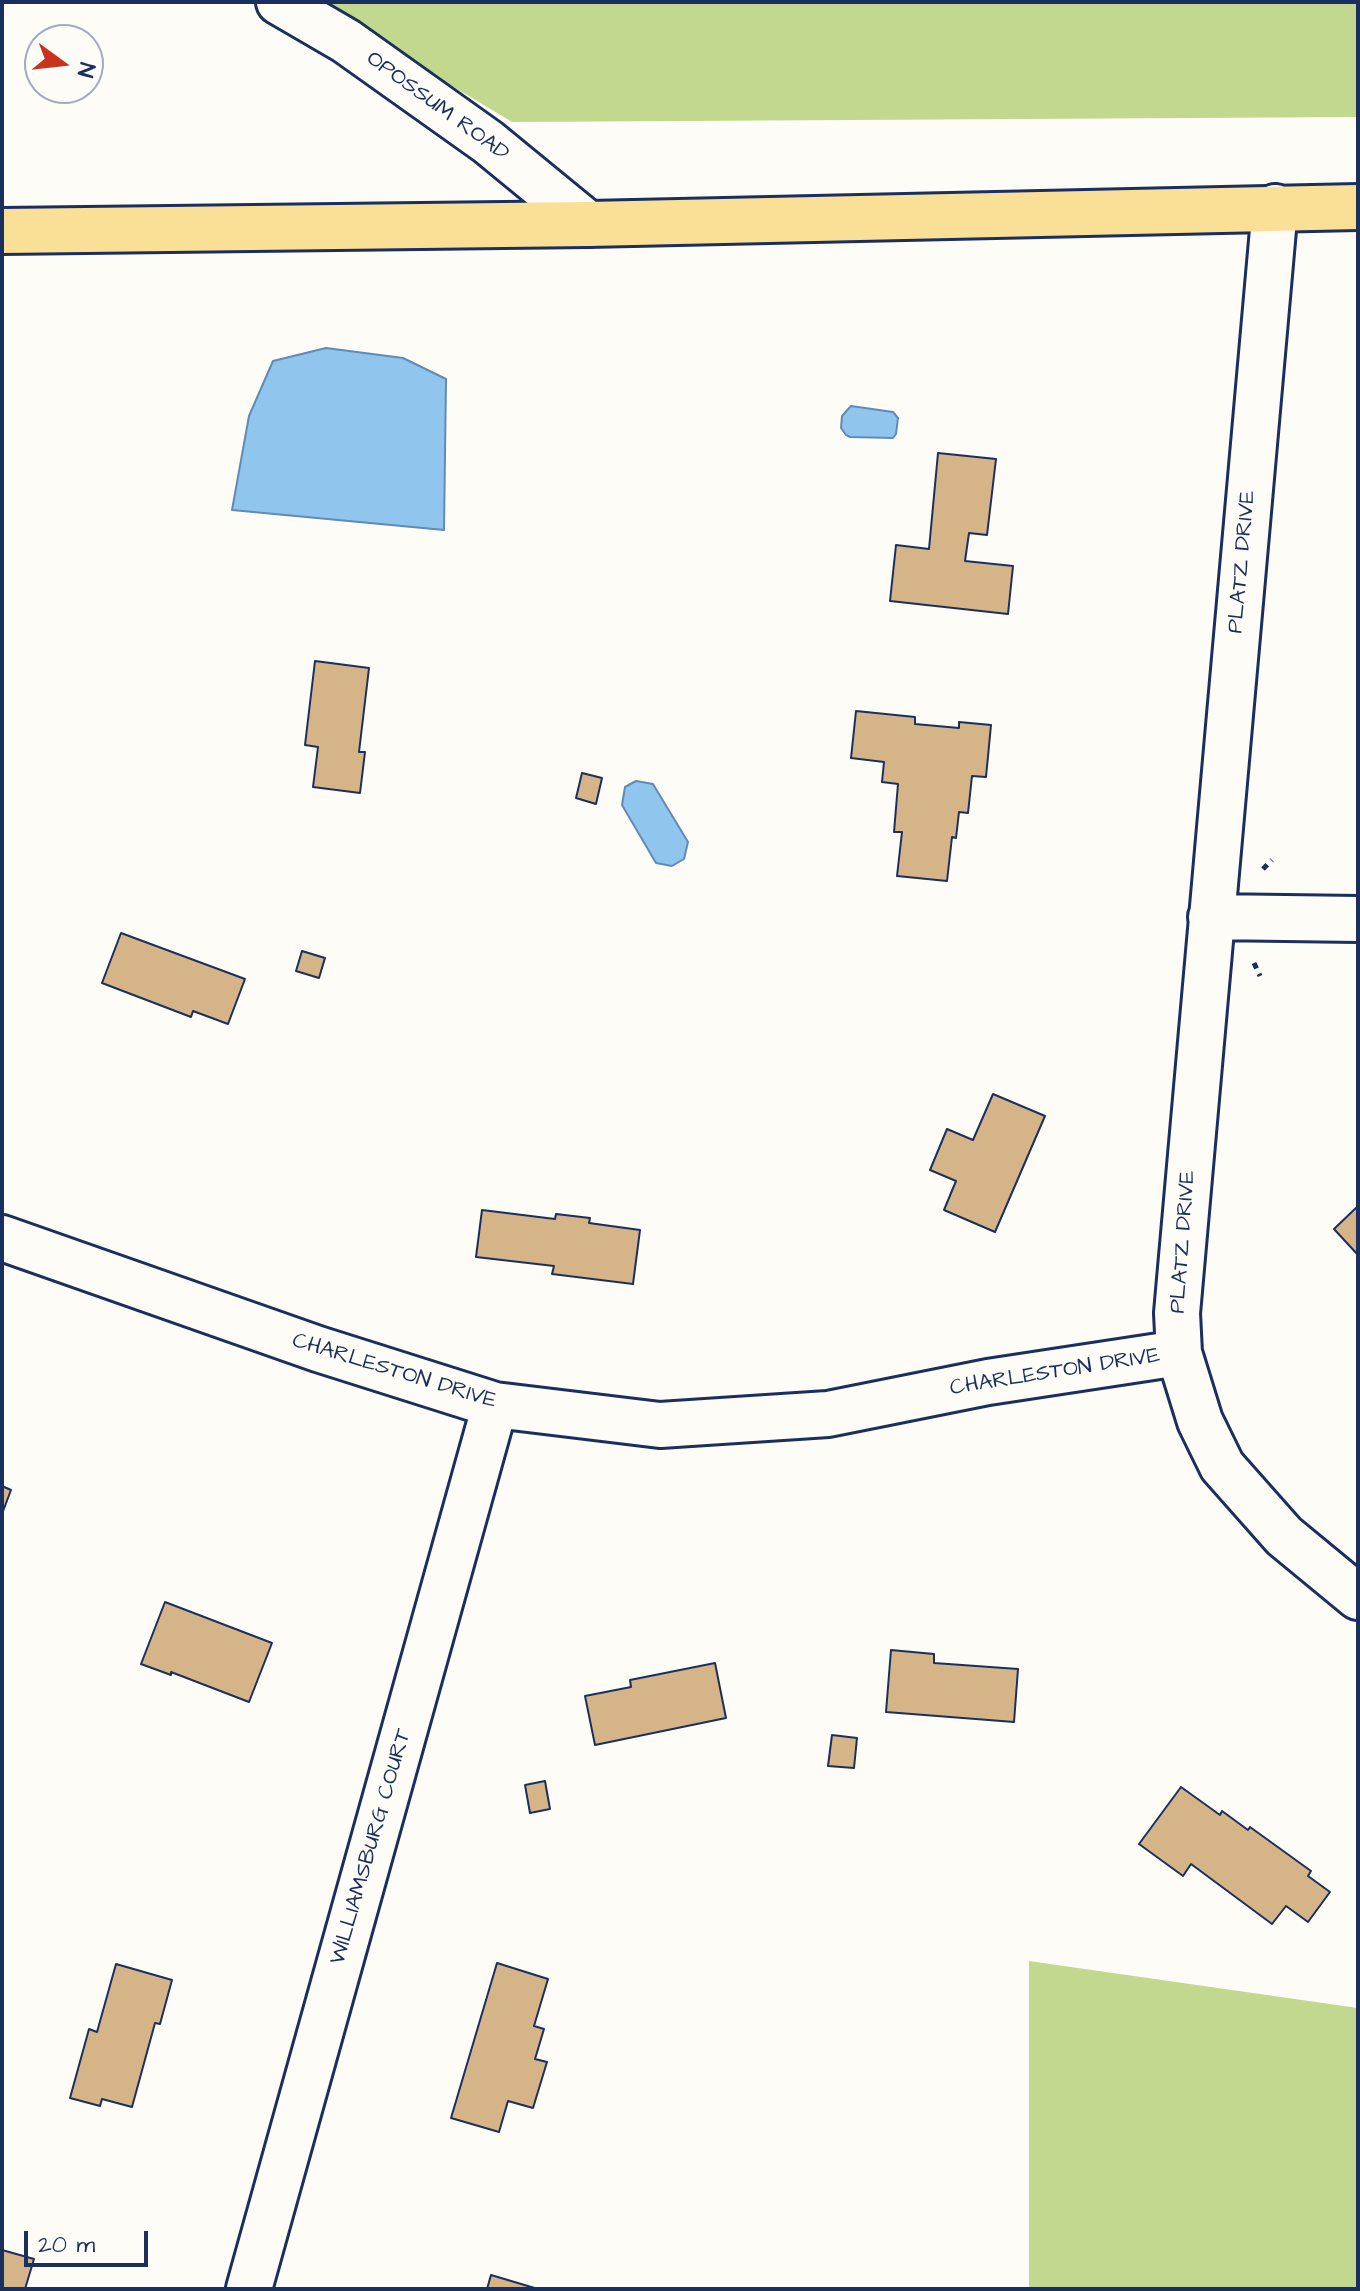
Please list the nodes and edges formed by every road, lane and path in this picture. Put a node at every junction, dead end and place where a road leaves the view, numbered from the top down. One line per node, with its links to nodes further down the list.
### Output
1 (279, 2): 4 (street, OPOSSUM ROAD)
2 (1275, 207): 3 (highway); 4 (highway); 8 (street, PLATZ DRIVE)
3 (1358, 207)
4 (588, 224): 5 (highway)
5 (2, 231)
6 (1272, 860): 7 (path)
7 (1263, 869)
8 (1211, 917): 9 (street); 13 (street, PLATZ DRIVE)
9 (1358, 919)
10 (1253, 962): 11 (path)
11 (1260, 976)
12 (2, 1238): 14 (street, CHARLESTON DRIVE)
13 (1179, 1353): 14 (street, CHARLESTON DRIVE); 15 (street, PLATZ DRIVE)
14 (495, 1405): 16 (street, WILLIAMSBURG COURT)
15 (1358, 1597)
16 (249, 2289)

